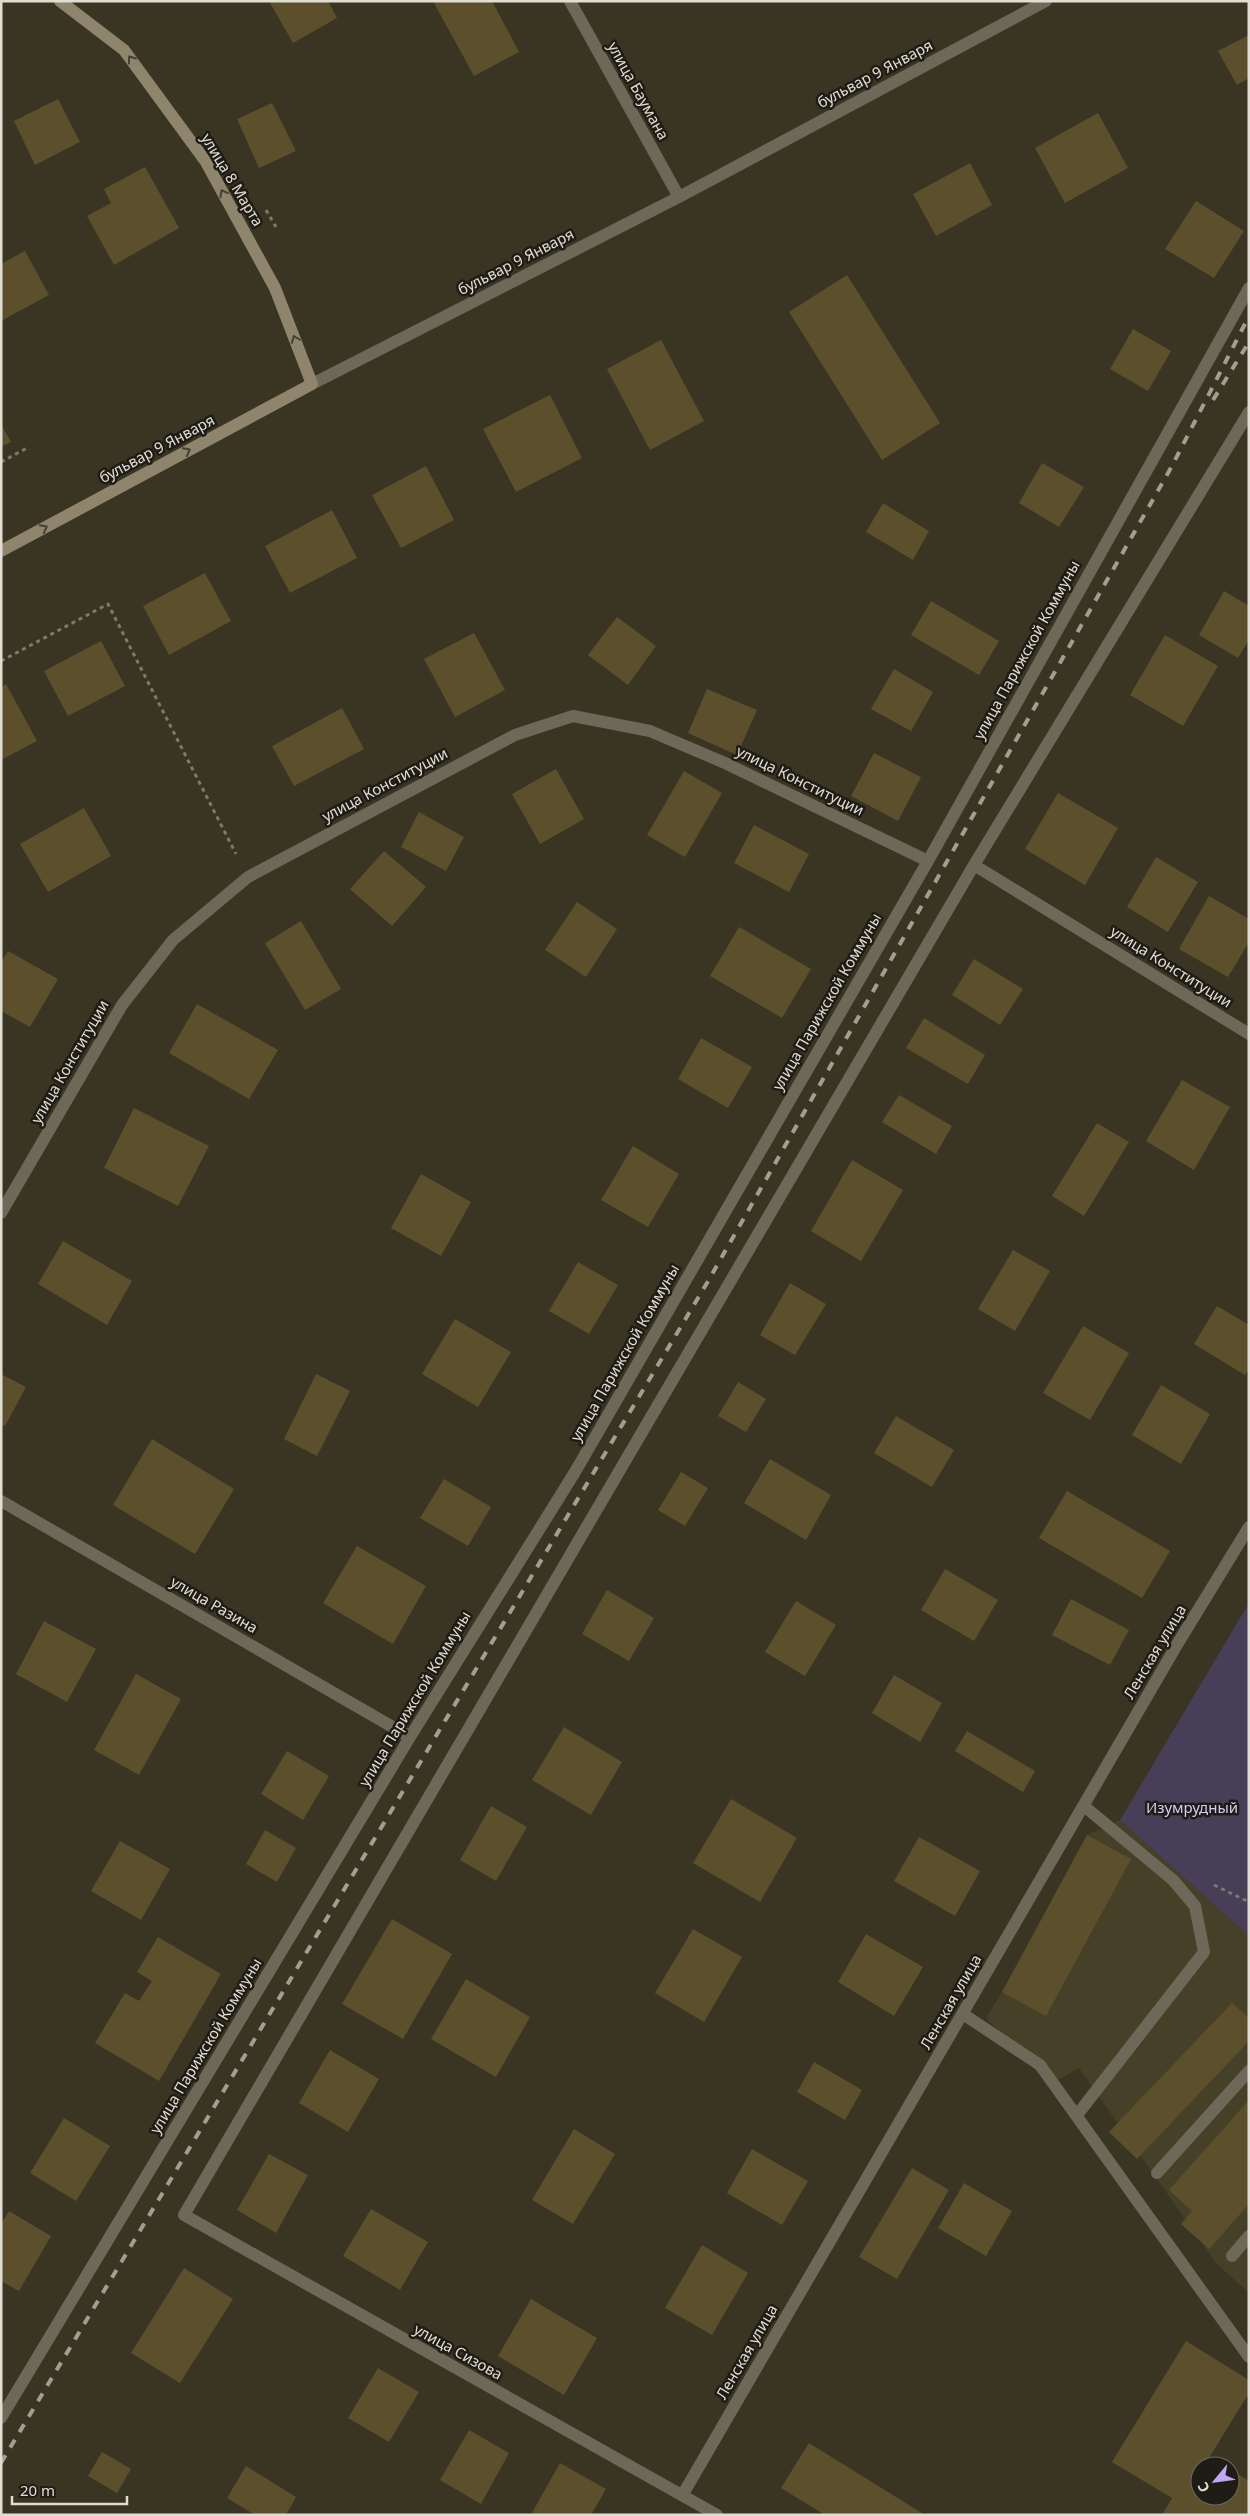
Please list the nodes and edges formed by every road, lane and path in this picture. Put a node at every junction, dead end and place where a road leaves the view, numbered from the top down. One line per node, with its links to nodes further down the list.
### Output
1 (60, 1): 6 (main road, улица 8 Марта, one-way to 1)
2 (570, 1): 4 (street, улица Баумана)
3 (1046, 1): 4 (street, бульвар 9 Января)
4 (679, 197): 6 (street, бульвар 9 Января)
5 (1249, 288): 12 (street, улица Парижской Коммуны)
6 (312, 384): 10 (main road, бульвар 9 Января, one-way to 6)
7 (1249, 412): 13 (street)
8 (27, 448): 9 (path)
9 (1, 462)
10 (1, 551)
11 (1, 661): 14 (path)
12 (928, 861): 14 (street, улица Конституции); 19 (street, улица Парижской Коммуны)
13 (974, 865): 15 (street, улица Конституции); 31 (street, улица Сизова)
14 (248, 877): 16 (street, улица Конституции)
15 (1249, 1034)
16 (1, 1213)
17 (1, 1501): 19 (street, улица Разина)
18 (1249, 1526): 20 (street, Ленская улица)
19 (410, 1737): 30 (street, улица Парижской Коммуны)
20 (1084, 1806): 23 (street, Ленская улица); 25 (street)
21 (1214, 1885): 22 (path)
22 (1249, 1902)
23 (963, 2014): 25 (street); 31 (street, Ленская улица)
24 (1249, 2071): 26 (street)
25 (1077, 2115): 29 (street)
26 (1157, 2173)
27 (1249, 2236): 28 (street)
28 (1232, 2256)
29 (1249, 2357)
30 (1, 2418)
31 (682, 2494): 32 (street, улица Сизова)
32 (717, 2515)

